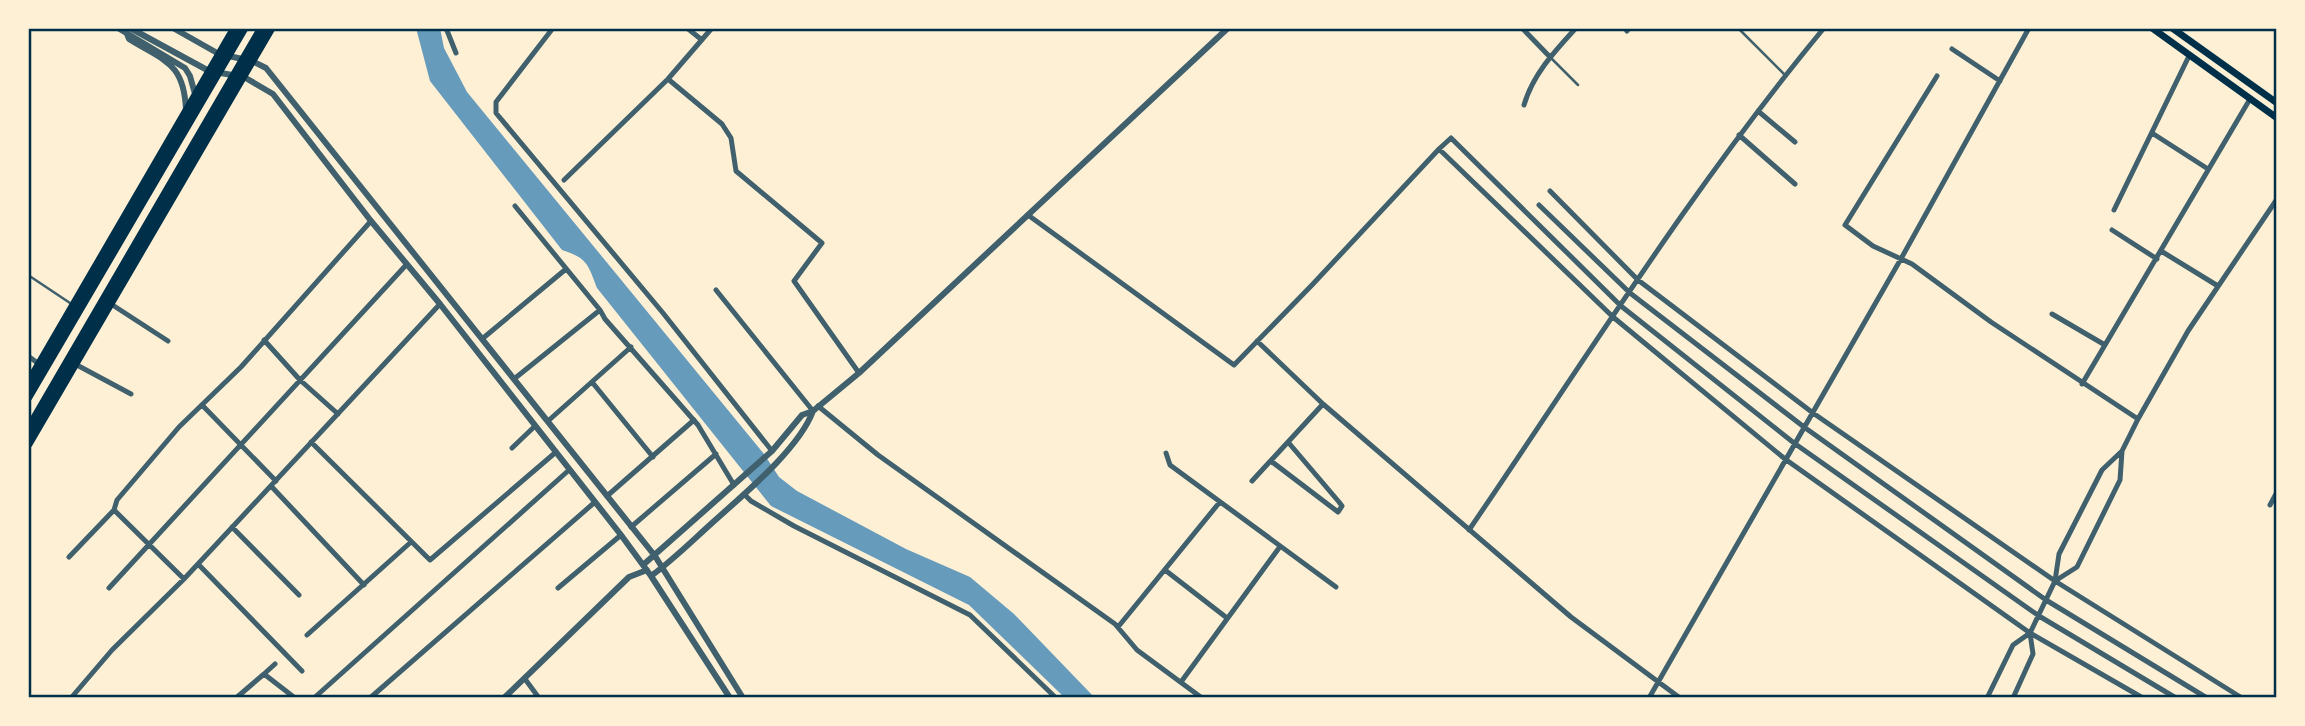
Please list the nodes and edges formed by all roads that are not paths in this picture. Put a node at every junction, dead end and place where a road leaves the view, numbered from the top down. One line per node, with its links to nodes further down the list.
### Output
1 (118, 28): 19 (street)
2 (173, 28): 23 (street)
3 (234, 28): 23 (highway)
4 (244, 28): 23 (highway)
5 (262, 28): 26 (highway)
6 (271, 28): 26 (highway)
7 (446, 28): 22 (street)
8 (553, 28): 108 (street)
9 (687, 28): 20 (street)
10 (712, 28): 20 (street)
11 (1228, 28): 53 (street)
12 (1521, 28): 25 (street)
13 (1576, 28): 25 (street)
14 (1738, 28): 28 (lane)
15 (1824, 28): 28 (street)
16 (2029, 28): 32 (street)
17 (2152, 28): 24 (main road)
18 (2172, 28): 36 (main road)
19 (128, 30): 27 (street); 34 (street); 38 (street)
20 (702, 40): 31 (street)
21 (1952, 49): 32 (street)
22 (456, 54)
23 (224, 55): 26 (street); 27 (highway)
24 (2189, 56): 35 (main road); 41 (street)
25 (1550, 57): 33 (lane); 37 (street)
26 (248, 60): 29 (highway); 57 (street)
27 (214, 72): 29 (street); 34 (highway); 90 (highway)
28 (1785, 75): 39 (street)
29 (239, 76): 54 (street); 67 (highway); 101 (highway)
30 (1937, 76): 58 (street)
31 (668, 79): 46 (street); 83 (street)
32 (2000, 81): 58 (street)
33 (1578, 85)
34 (195, 94): 38 (highway)
35 (2250, 99): 40 (main road); 45 (street)
36 (2277, 103)
37 (1524, 105)
38 (186, 110): 69 (highway)
39 (1758, 111): 42 (street); 43 (street)
40 (2277, 118)
41 (2152, 133): 45 (street); 52 (street)
42 (1738, 135): 47 (street); 63 (street)
43 (1795, 142)
44 (1439, 149): 70 (street); 73 (street); 77 (street)
45 (2208, 169): 56 (street)
46 (564, 180)
47 (1795, 184)
48 (1550, 191): 63 (street)
49 (2277, 199): 64 (street)
50 (1539, 205): 66 (street)
51 (515, 206): 61 (street)
52 (2114, 210)
53 (1028, 215): 77 (street); 83 (street)
54 (371, 221): 60 (street); 75 (street)
55 (2112, 230): 59 (street)
56 (2161, 250): 59 (street); 64 (street)
57 (415, 255): 60 (street); 74 (street)
58 (1902, 257): 88 (street); 94 (street)
59 (2157, 258): 78 (street)
60 (407, 264): 68 (street); 85 (street)
61 (566, 269): 71 (street); 74 (street)
62 (28, 275): 69 (lane)
63 (1639, 280): 66 (street); 94 (street)
64 (2218, 286): 96 (street)
65 (716, 290): 93 (street)
66 (1630, 293): 70 (street); 100 (street)
67 (111, 304): 76 (street); 82 (highway)
68 (440, 304): 95 (street); 99 (street)
69 (73, 305): 81 (highway)
70 (1621, 306): 73 (street); 104 (street)
71 (600, 310): 79 (street); 84 (street)
72 (2052, 314): 78 (street)
73 (1613, 317): 114 (street); 129 (street)
74 (482, 339): 84 (street)
75 (264, 340): 85 (street); 92 (street)
76 (168, 341)
77 (1257, 341): 91 (street)
78 (2105, 345): 88 (street)
79 (631, 347): 86 (street); 97 (street)
80 (28, 356): 81 (street)
81 (39, 364): 87 (highway)
82 (75, 364): 89 (street); 105 (highway)
83 (859, 373): 93 (street)
84 (514, 379): 98 (street)
85 (300, 380): 95 (street); 106 (street)
86 (592, 382): 98 (street); 113 (street)
87 (28, 384)
88 (2082, 384): 96 (street)
89 (131, 394)
90 (28, 397)
91 (1323, 404): 103 (street); 129 (street)
92 (202, 405): 106 (street); 126 (street)
93 (816, 409): 108 (street); 121 (street); 150 (street)
94 (1813, 413): 100 (street); 141 (street)
95 (338, 414): 102 (street)
96 (2138, 419): 109 (street)
97 (694, 420): 112 (street); 113 (street)
98 (548, 421): 122 (street)
99 (536, 426): 107 (street); 110 (street)
100 (1804, 427): 104 (street); 147 (street)
101 (28, 430)
102 (311, 442): 118 (street); 131 (street)
103 (1288, 442): 115 (street); 115 (street)
104 (1794, 443): 114 (street); 148 (street)
105 (28, 444)
106 (240, 445): 118 (street); 132 (street)
107 (512, 448)
108 (772, 451): 119 (street)
109 (2122, 451): 141 (street); 141 (street)
110 (556, 452): 116 (street); 131 (street)
111 (1166, 453): 124 (street)
112 (716, 454): 119 (street); 128 (street)
113 (653, 457): 122 (street)
114 (1785, 458): 151 (street); 158 (street)
115 (1271, 461): 117 (street)
116 (569, 470): 123 (street); 162 (street)
117 (1252, 481)
118 (274, 483): 127 (street); 142 (street)
119 (734, 485): 135 (street)
120 (2277, 492): 125 (street)
121 (744, 494): 137 (street); 168 (street)
122 (607, 496): 128 (street)
123 (595, 502): 130 (street); 163 (street)
124 (1220, 503): 133 (street); 138 (street)
125 (2270, 505)
126 (114, 510): 132 (street); 134 (street)
127 (232, 527): 136 (street); 146 (street)
128 (631, 527): 135 (street)
129 (1469, 530): 158 (street)
130 (621, 535): 139 (street); 145 (street)
131 (411, 542): 142 (street)
132 (149, 545): 140 (street); 144 (street)
133 (1279, 548): 143 (street); 149 (street)
134 (69, 556)
135 (655, 556): 137 (street); 139 (street)
136 (198, 564): 140 (street); 154 (street)
137 (663, 568): 139 (street); 167 (street)
138 (1165, 570): 149 (street); 150 (street)
139 (647, 571): 156 (street); 166 (street)
140 (184, 579): 159 (street)
141 (2055, 581): 147 (street); 177 (street)
142 (364, 585): 152 (street)
143 (1336, 587)
144 (108, 588)
145 (558, 588)
146 (299, 595)
147 (2046, 600): 148 (street); 176 (street)
148 (2039, 616): 151 (street); 175 (street)
149 (1227, 618): 157 (street)
150 (1118, 627): 157 (street)
151 (2030, 633): 172 (street); 173 (street); 174 (street)
152 (307, 635)
153 (275, 664): 155 (street)
154 (302, 671)
155 (264, 674): 160 (street); 161 (street)
156 (525, 679): 164 (street); 165 (street)
157 (1181, 682): 169 (street)
158 (1658, 682): 170 (street); 171 (street)
159 (71, 698)
160 (236, 698)
161 (295, 698)
162 (314, 698)
163 (370, 698)
164 (504, 698)
165 (539, 698)
166 (730, 698)
167 (743, 698)
168 (1056, 698)
169 (1202, 698)
170 (1649, 698)
171 (1680, 698)
172 (1987, 698)
173 (2013, 698)
174 (2143, 698)
175 (2176, 698)
176 (2207, 698)
177 (2242, 698)

